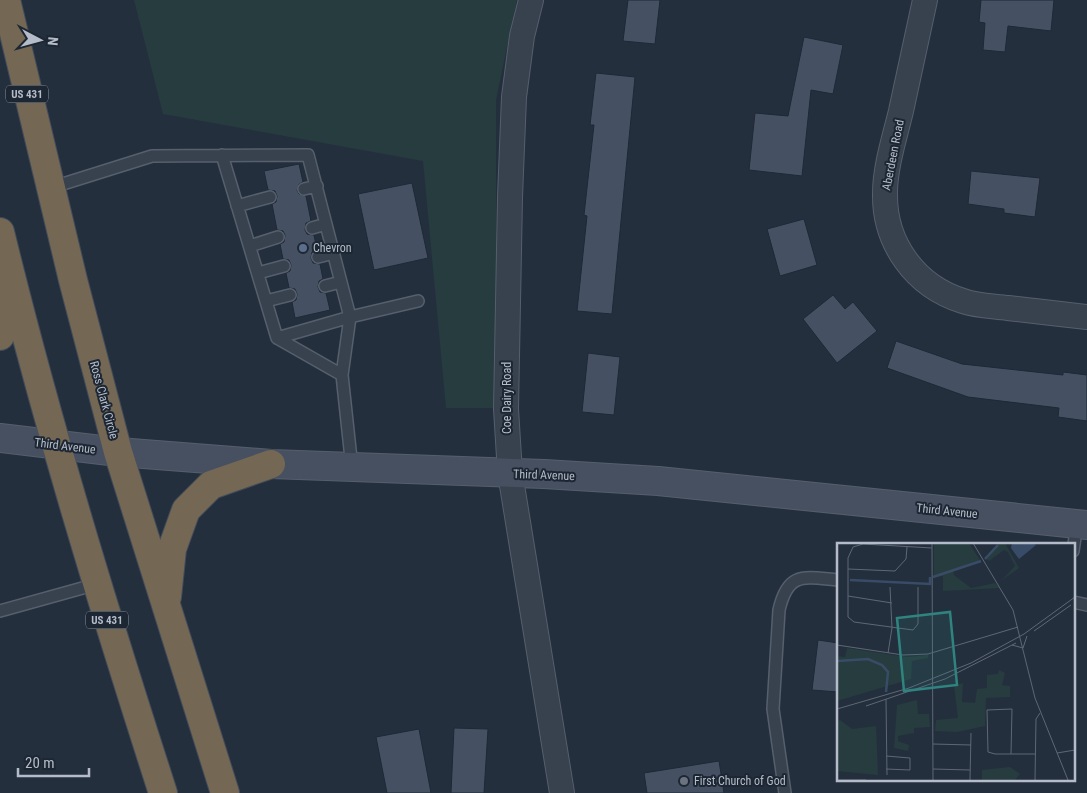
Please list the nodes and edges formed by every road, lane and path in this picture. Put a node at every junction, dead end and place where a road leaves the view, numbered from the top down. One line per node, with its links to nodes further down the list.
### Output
1 (6, 0): 6 (highway, Ross Clark Circle / US 431)
2 (531, 0): 35 (street, Coe Dairy Road)
3 (925, 0): 25 (street, Aberdeen Road)
4 (222, 155): 5 (lane); 6 (lane); 9 (lane)
5 (317, 186): 7 (lane); 10 (lane)
6 (50, 188): 32 (highway, Ross Clark Circle / US 431)
7 (304, 189)
8 (270, 197): 9 (lane)
9 (237, 206): 14 (lane)
10 (326, 224): 11 (lane); 15 (lane)
11 (312, 228)
12 (0, 232): 21 (highway, US 431)
13 (278, 237): 14 (lane)
14 (250, 246): 18 (lane)
15 (334, 253): 16 (lane); 19 (lane)
16 (318, 257)
17 (284, 266): 18 (lane)
18 (258, 273): 23 (lane)
19 (342, 282): 20 (lane); 26 (lane)
20 (324, 286)
21 (14, 289): 27 (highway); 31 (highway, US 431)
22 (290, 295): 23 (lane)
23 (266, 301): 28 (lane)
24 (418, 301): 26 (lane)
25 (1087, 316)
26 (350, 317): 28 (lane); 29 (lane)
27 (0, 336)
28 (277, 338): 29 (lane)
29 (342, 375): 34 (lane)
30 (0, 438): 31 (street, Third Avenue)
31 (56, 445): 32 (street, Third Avenue); 39 (highway, US 431)
32 (118, 452): 33 (street, Third Avenue); 42 (highway, Ross Clark Circle / US 431)
33 (271, 464): 34 (street, Third Avenue); 42 (highway)
34 (352, 468): 35 (street, Third Avenue)
35 (510, 473): 36 (street, Third Avenue); 46 (street, Coe Dairy Road)
36 (1082, 524): 37 (lane)
37 (1074, 548)
38 (837, 580): 47 (lane)
39 (97, 584): 43 (lane); 44 (highway, US 431)
40 (1074, 602): 41 (lane)
41 (1087, 605)
42 (166, 608): 45 (highway, Ross Clark Circle / US 431)
43 (0, 611)
44 (162, 793)
45 (225, 793)
46 (562, 793)
47 (785, 793)

